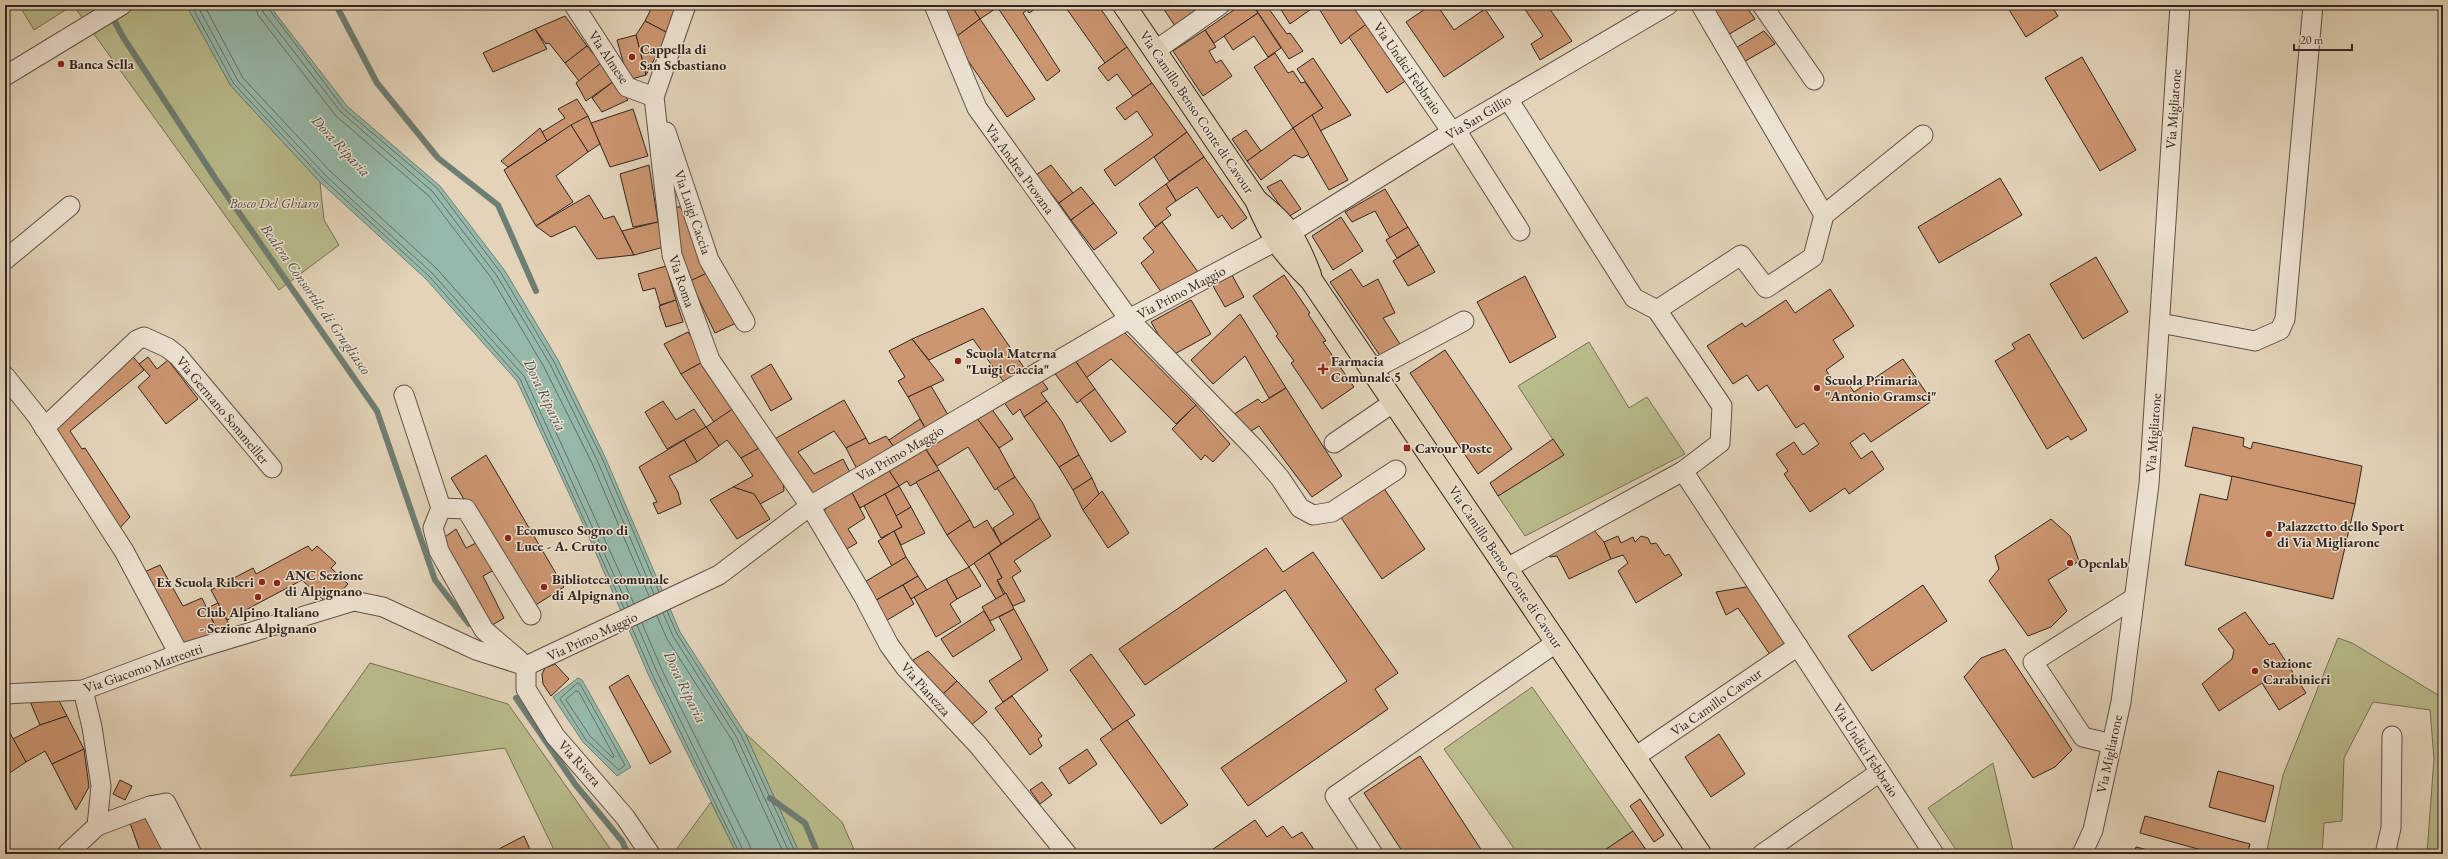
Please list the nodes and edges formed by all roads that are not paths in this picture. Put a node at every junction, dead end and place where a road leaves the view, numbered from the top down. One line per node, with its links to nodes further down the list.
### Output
1 (122, 5): 14 (street)
2 (574, 5): 16 (street, Via Almese)
3 (686, 5): 16 (street, Via Roma)
4 (934, 5): 26 (street, Via Andrea Provana)
5 (1124, 5): 13 (main road, Via Camillo Benso Conte di Cavour)
6 (1220, 5): 13 (street)
7 (1364, 5): 18 (street, Via Undici Febbraio)
8 (1668, 5): 17 (street, Via San Gillio)
9 (1701, 5): 21 (street)
10 (1762, 5): 15 (street)
11 (2180, 5): 29 (street, Via Migliarone)
12 (2313, 5): 29 (street)
13 (1156, 50): 23 (main road, Via Camillo Benso Conte di Cavour)
14 (5, 76)
15 (1814, 80)
16 (654, 96): 28 (street, Via Luigi Caccia); 39 (street, Via Roma)
17 (1508, 99): 18 (street, Via San Gillio); 25 (street)
18 (1454, 131): 22 (street, Via Undici Febbraio); 23 (street, Via San Gillio)
19 (1924, 135): 21 (street)
20 (70, 206): 24 (street)
21 (1824, 215): 25 (street)
22 (1520, 231)
23 (1283, 237): 26 (street, Via Primo Maggio); 30 (main road, Via Camillo Benso Conte di Cavour)
24 (5, 260)
25 (1657, 310): 38 (street)
26 (1129, 320): 37 (street, Via Andrea Provana); 39 (street, Via Primo Maggio)
27 (1464, 321): 30 (street)
28 (745, 322)
29 (2160, 323): 42 (street, Via Migliarone)
30 (1372, 370): 33 (main road, Via Camillo Benso Conte di Cavour)
31 (5, 376): 34 (street)
32 (404, 395): 40 (street)
33 (1394, 402): 35 (street); 41 (main road, Via Camillo Benso Conte di Cavour)
34 (44, 428): 36 (street, Via Germano Sommeiller); 46 (street)
35 (1334, 443)
36 (272, 468)
37 (1396, 470)
38 (1683, 471): 41 (street); 45 (street, Via Undici Febbraio)
39 (810, 506): 47 (street, Via Primo Maggio); 60 (street, Via Pianezza)
40 (440, 508): 43 (street); 47 (street)
41 (1507, 568): 44 (main road, Via Camillo Benso Conte di Cavour)
42 (2134, 598): 51 (street, Via Migliarone); 51 (street)
43 (531, 615)
44 (1557, 642): 52 (main road, Via Camillo Benso Conte di Cavour); 61 (street)
45 (1798, 646): 52 (street, Via Camillo Cavour); 53 (street, Via Undici Febbraio)
46 (179, 654): 47 (street, Via Giacomo Matteotti); 48 (street, Via Giacomo Matteotti)
47 (535, 663): 59 (street, Via Rivera)
48 (83, 690): 49 (street, Via Giacomo Matteotti); 55 (street)
49 (5, 694)
50 (2392, 736): 66 (street)
51 (2112, 744): 65 (street, Via Migliarone)
52 (1635, 757): 62 (main road, Via Camillo Benso Conte di Cavour)
53 (1880, 772): 63 (street); 64 (street, Via Undici Febbraio)
54 (150, 806): 55 (street); 57 (street); 58 (street)
55 (97, 826): 56 (street)
56 (67, 854)
57 (175, 854)
58 (192, 854)
59 (650, 854)
60 (1067, 854)
61 (1373, 854)
62 (1700, 854)
63 (1762, 854)
64 (1934, 854)
65 (2082, 854)
66 (2385, 854)

